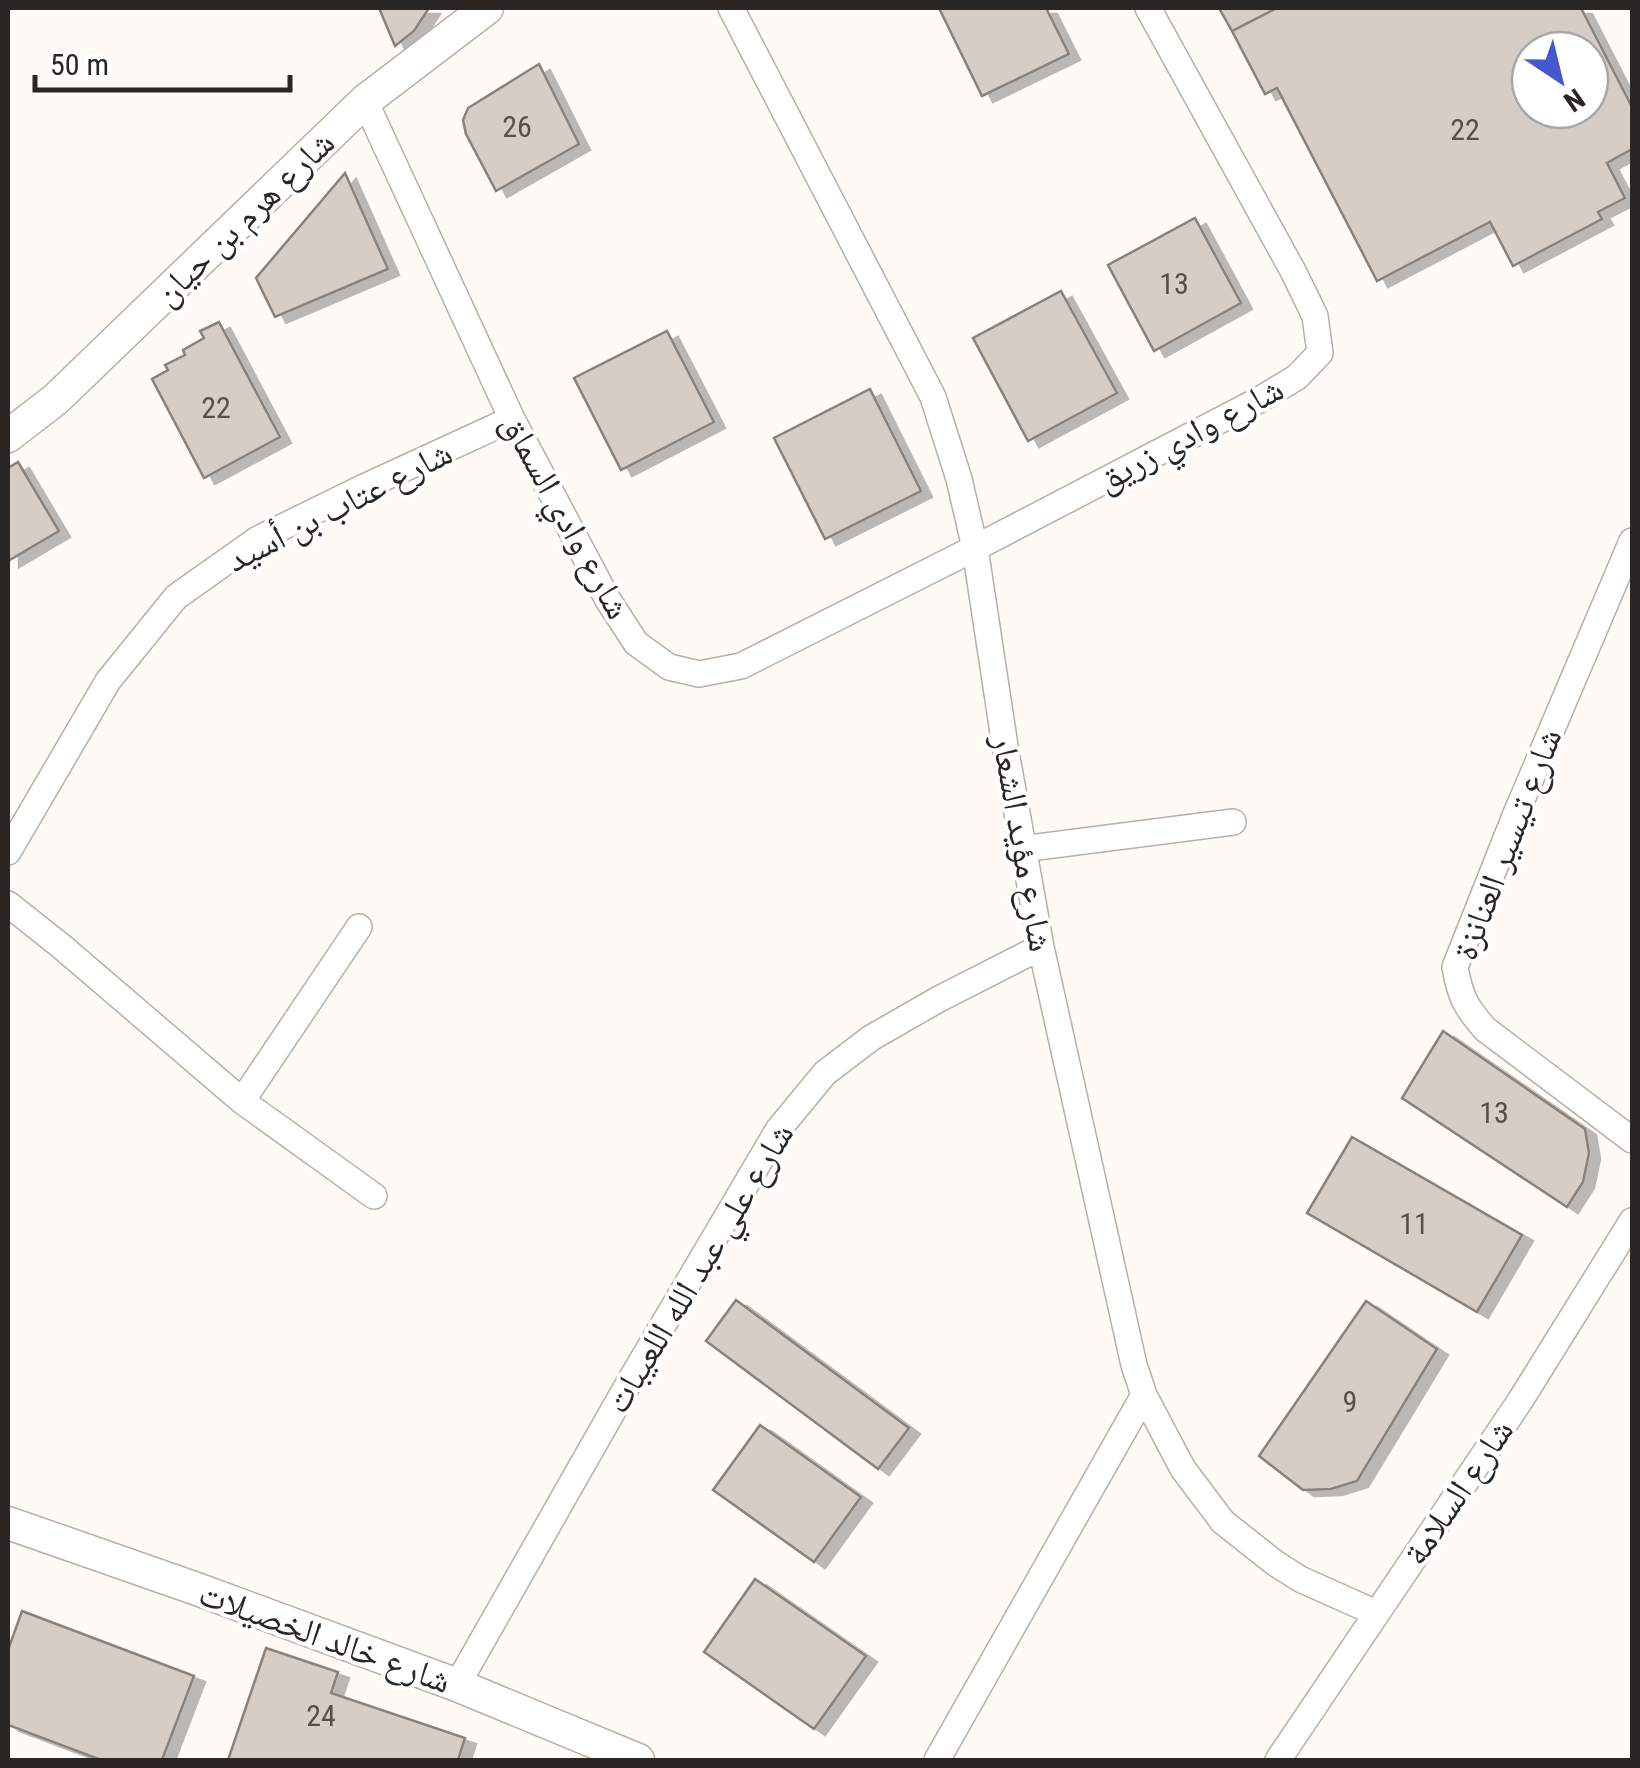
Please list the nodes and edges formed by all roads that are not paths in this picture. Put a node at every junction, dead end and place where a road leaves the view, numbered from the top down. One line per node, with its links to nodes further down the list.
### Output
1 (487, 8): 4 (street, شارع هرم بن حيان)
2 (731, 8): 8 (street, شارع مؤيد الشعار)
3 (1148, 8): 8 (street, شارع وادي زريق)
4 (365, 102): 5 (street, شارع وادي السماق); 6 (street, شارع هرم بن حيان)
5 (512, 419): 8 (street, شارع وادي السماق); 11 (street, شارع عتاب بن أسيد)
6 (8, 436)
7 (1632, 541): 16 (street, شارع تيسير العنانزة)
8 (976, 548): 10 (street, شارع مؤيد الشعار)
9 (1233, 822): 10 (street)
10 (1022, 849): 14 (street, شارع مؤيد الشعار)
11 (8, 852)
12 (8, 904): 15 (street)
13 (359, 927): 15 (street)
14 (1041, 948): 19 (street, شارع مؤيد الشعار); 22 (street, شارع علي عبد الله اللعيبات)
15 (242, 1101): 17 (street)
16 (1632, 1140)
17 (374, 1196)
18 (1632, 1221): 21 (street, شارع السلامة)
19 (1144, 1394): 21 (street, شارع مؤيد الشعار); 24 (street)
20 (9, 1528): 22 (street, شارع خالد الخصيلات)
21 (1376, 1612): 25 (street, شارع السلامة)
22 (457, 1685): 23 (street, شارع خالد الخصيلات)
23 (638, 1760)
24 (937, 1760)
25 (1278, 1760)

